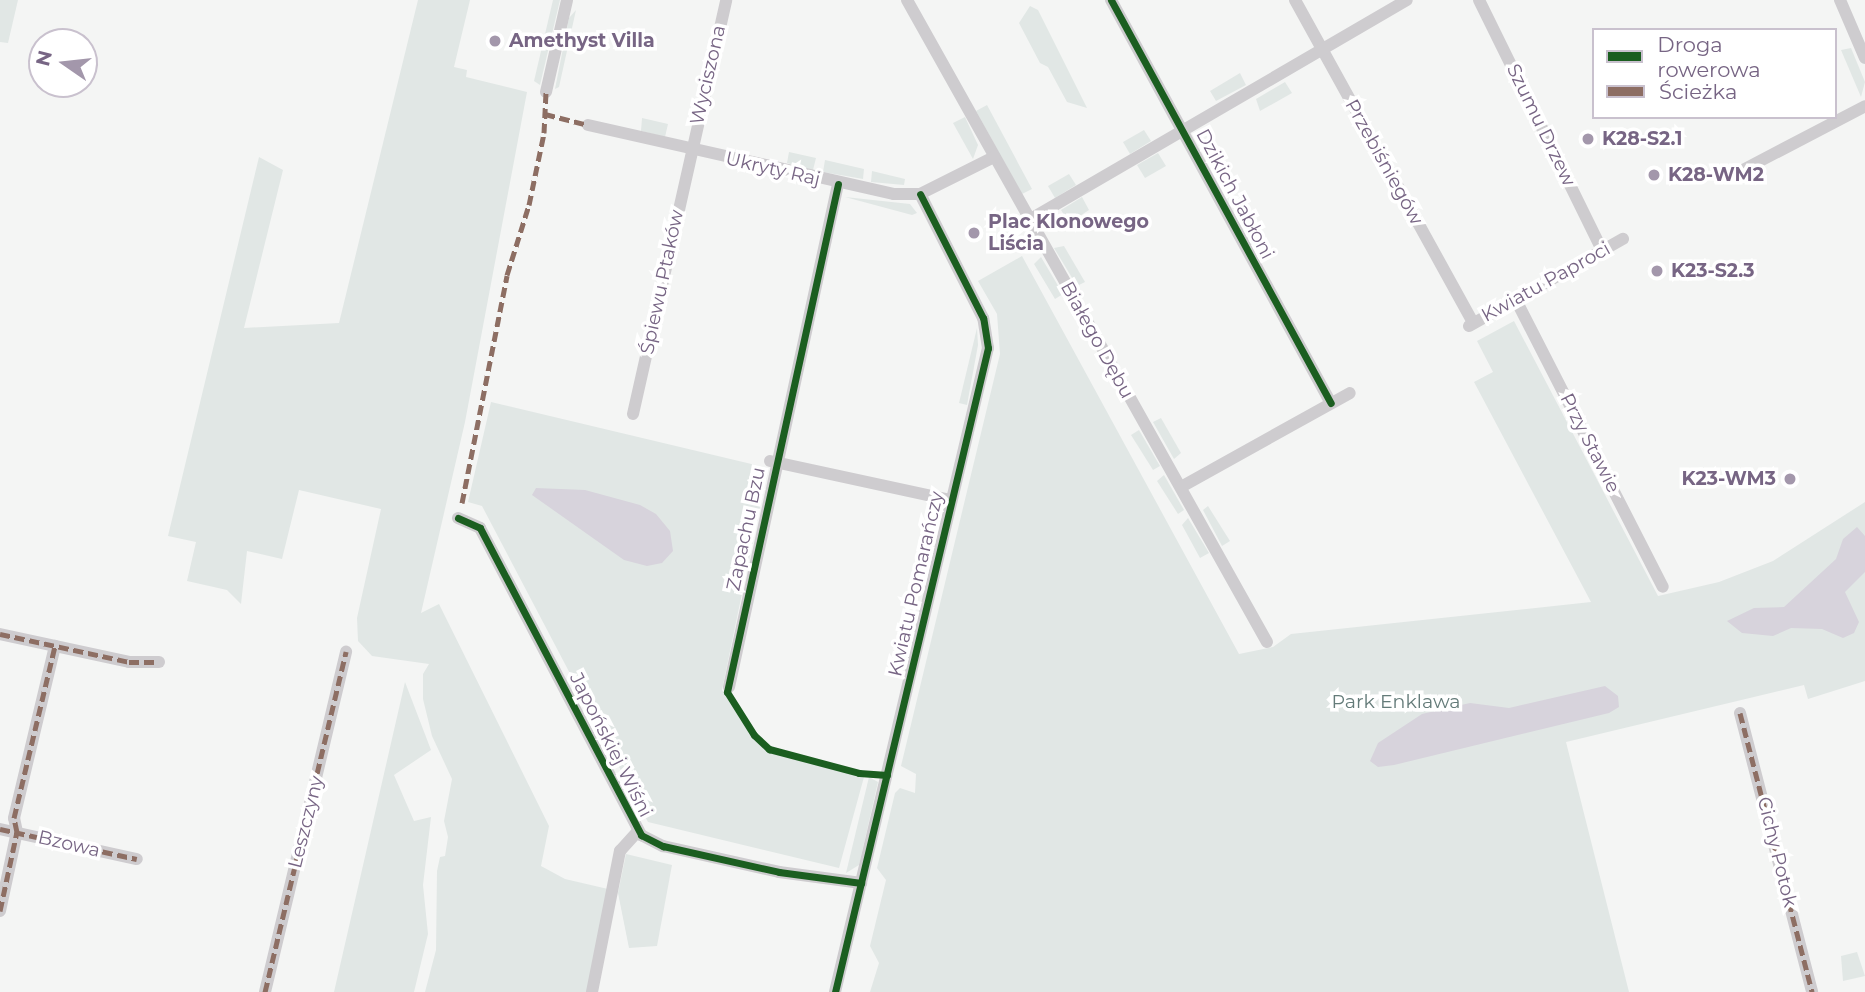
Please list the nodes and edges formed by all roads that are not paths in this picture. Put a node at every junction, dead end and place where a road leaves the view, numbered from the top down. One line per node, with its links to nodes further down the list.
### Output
1 (567, 0): 11 (street)
2 (726, 0): 15 (street, Wyciszona)
3 (907, 0): 16 (street, Białego Dębu)
4 (1111, 0): 14 (street, Dzikich Jabłoni)
5 (1296, 0): 9 (street, Przebiśniegów)
6 (1407, 0): 9 (street)
7 (1479, 0): 22 (street, Szumu Drzew)
8 (1840, 0): 10 (street)
9 (1323, 48): 14 (street); 24 (street, Przebiśniegów)
10 (1865, 58)
11 (546, 92)
12 (1865, 106): 17 (street)
13 (588, 125): 15 (street, Ukryty Raj)
14 (1183, 131): 20 (street); 26 (street, Dzikich Jabłoni)
15 (691, 150): 18 (street, Ukryty Raj); 27 (street, Śpiewu Ptaków)
16 (994, 156): 19 (street, Ukryty Raj); 20 (street, Białego Dębu)
17 (1739, 172)
18 (838, 184): 19 (street, Ukryty Raj); 28 (street, Zapachu Bzu)
19 (920, 194): 30 (street, Kwiatu Pomarańczy)
20 (1028, 220): 29 (street, Białego Dębu)
21 (1623, 239): 22 (street, Kwiatu Paproci)
22 (1602, 250): 23 (street, Kwiatu Paproci)
23 (1516, 300): 24 (street, Kwiatu Paproci); 32 (street, Przy Stawie)
24 (1471, 324)
25 (1350, 393): 26 (street)
26 (1331, 403): 29 (street)
27 (633, 414)
28 (773, 460): 30 (street); 38 (street, Zapachu Bzu)
29 (1181, 487): 34 (street, Białego Dębu)
30 (951, 500): 44 (street, Kwiatu Pomarańczy)
31 (458, 518): 41 (street, Japońskiej Wiśni)
32 (1663, 587)
33 (0, 634): 35 (street)
34 (1268, 642)
35 (55, 646): 37 (street); 42 (street)
36 (346, 652): 46 (street, Leszczyny)
37 (159, 662)
38 (729, 687)
39 (1740, 713): 49 (street, Cichy Potok)
40 (0, 829): 42 (street, Bzowa)
41 (638, 831): 44 (street, Japońskiej Wiśni); 47 (street)
42 (17, 832): 43 (street, Bzowa); 45 (street)
43 (137, 859)
44 (861, 883): 48 (street, Kwiatu Pomarańczy)
45 (0, 911)
46 (265, 992)
47 (592, 992)
48 (835, 992)
49 (1812, 992)

